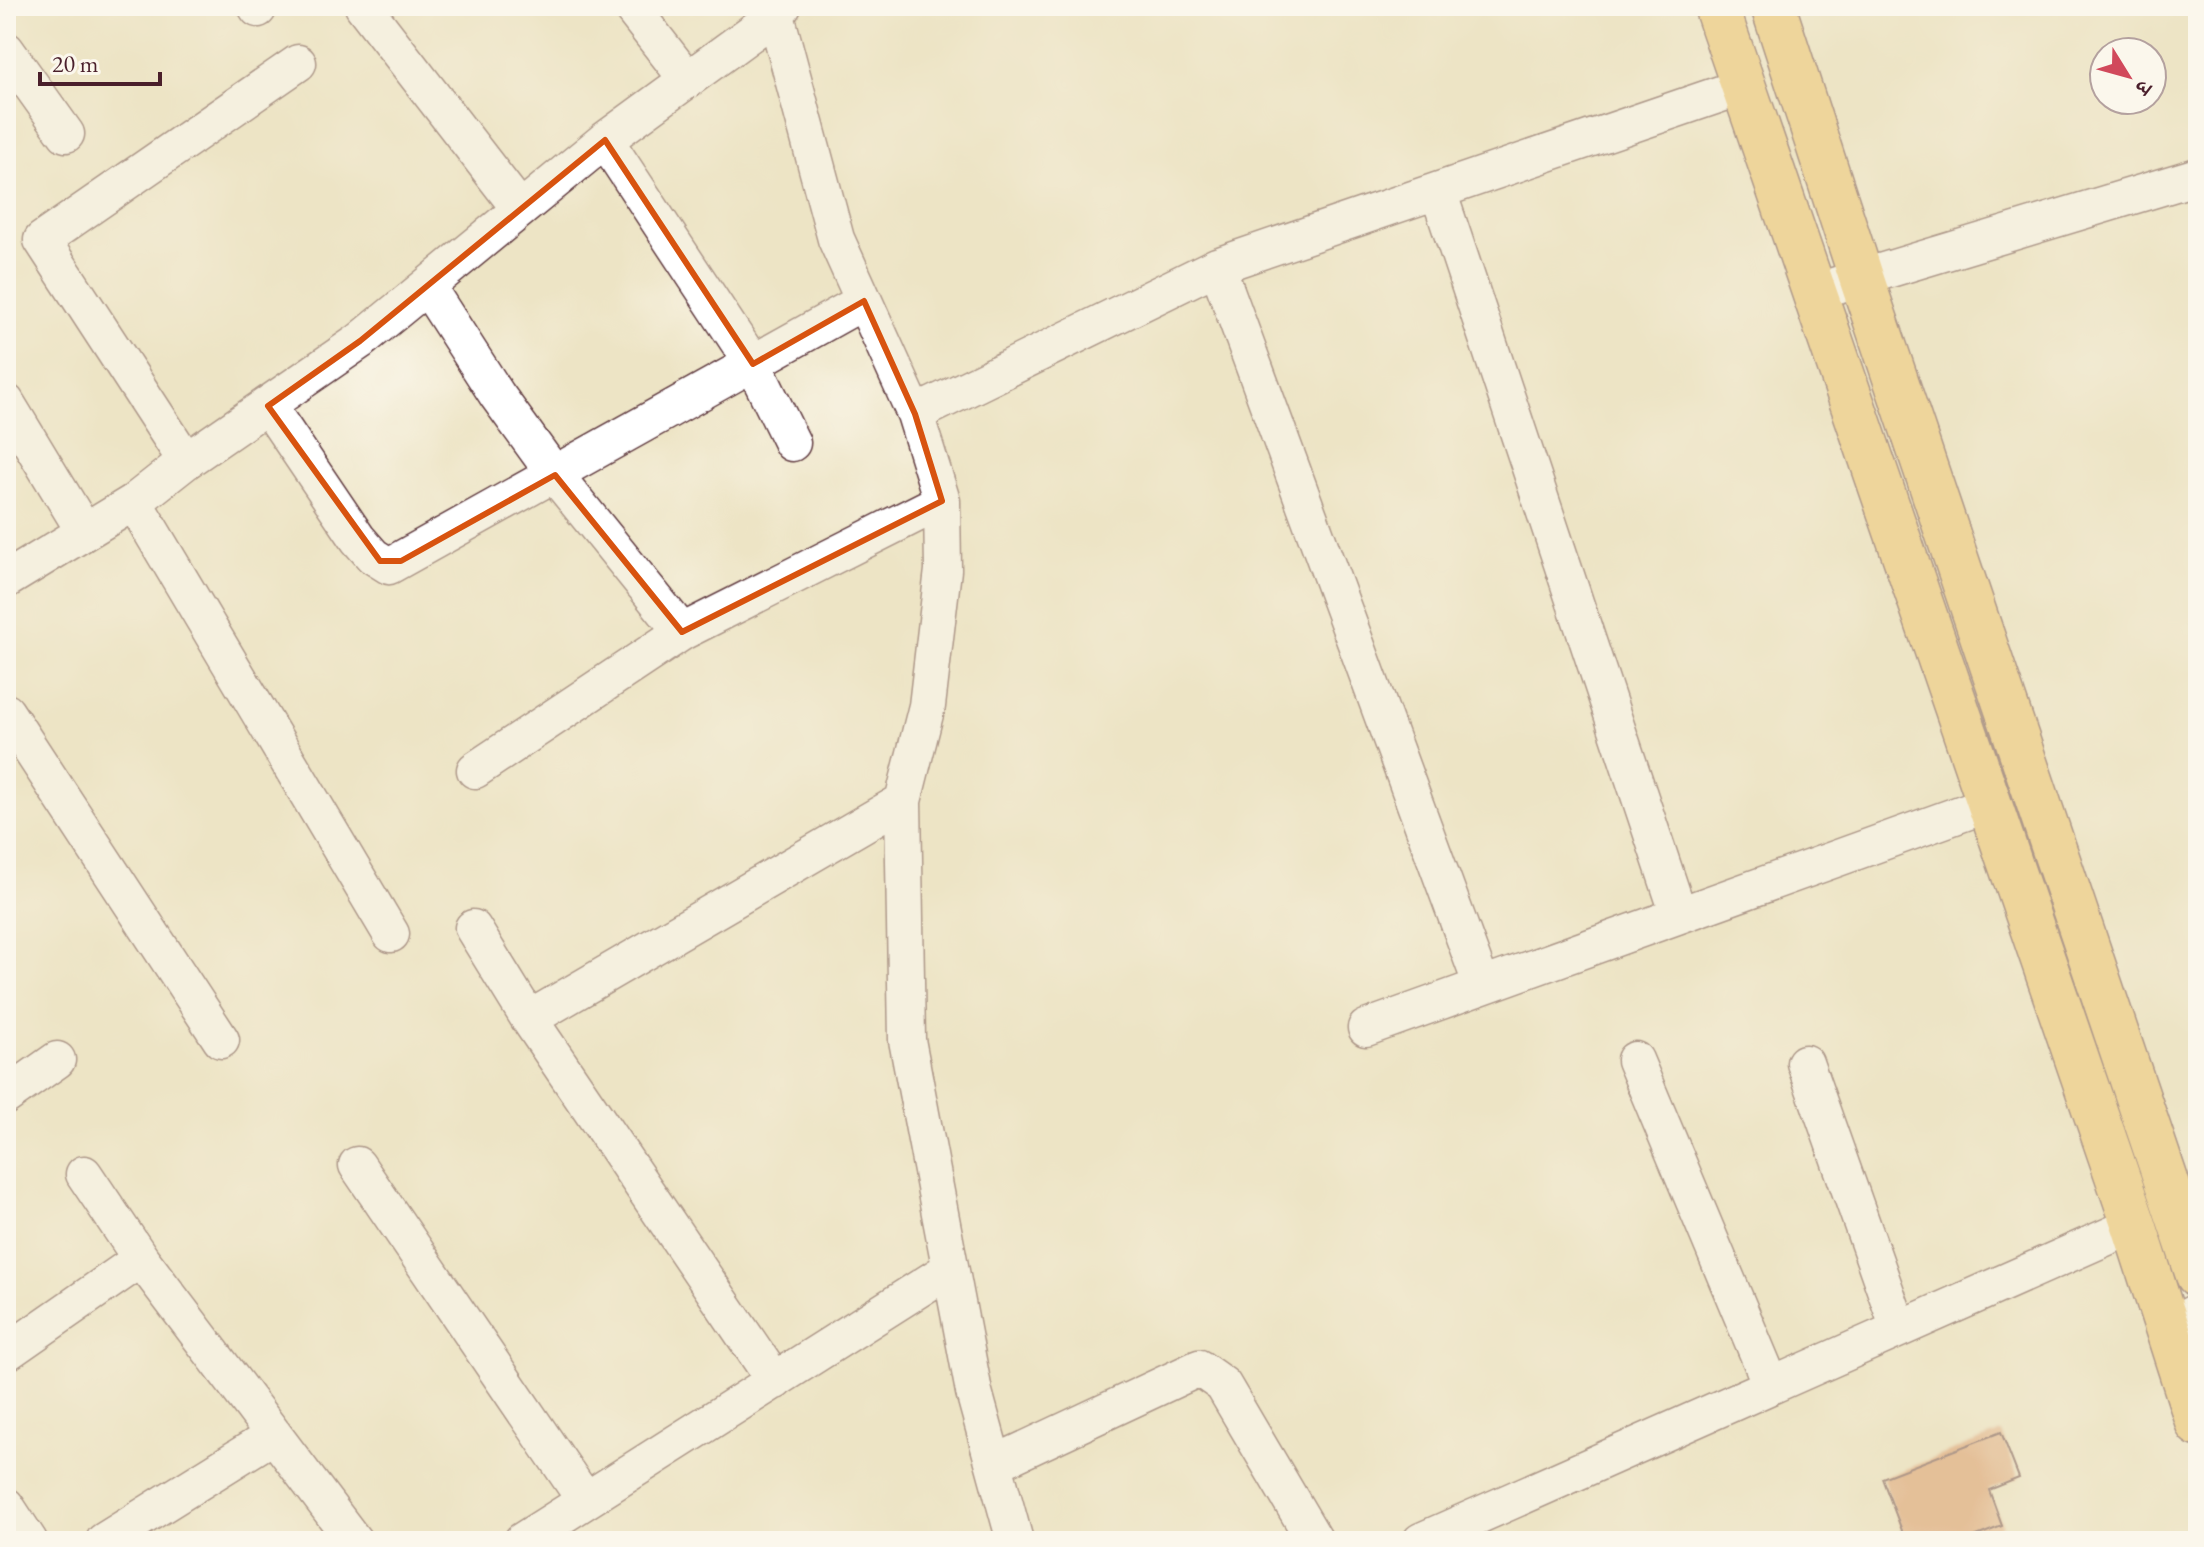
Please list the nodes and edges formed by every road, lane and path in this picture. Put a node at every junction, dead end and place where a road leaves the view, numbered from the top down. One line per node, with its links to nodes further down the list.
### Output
1 (363, 6): 14 (street)
2 (630, 6): 8 (street)
3 (1716, 6): 9 (main road)
4 (1773, 6): 16 (main road)
5 (780, 10): 8 (street); 19 (street)
6 (6, 50): 10 (street)
7 (298, 63): 25 (street)
8 (687, 79): 11 (street)
9 (1744, 86): 13 (street); 18 (main road)
10 (66, 134)
11 (605, 140): 14 (street); 20 (street)
12 (2198, 176): 16 (street)
13 (1438, 191): 15 (street); 36 (street)
14 (520, 209): 17 (street)
15 (1217, 266): 23 (street); 39 (street)
16 (1861, 277): 18 (street); 52 (main road)
17 (428, 288): 22 (street); 26 (street)
18 (1814, 292): 35 (main road)
19 (864, 301): 20 (street); 23 (street)
20 (753, 364): 24 (street); 26 (street)
21 (6, 402): 29 (street)
22 (268, 406): 25 (street); 26 (street)
23 (915, 414): 27 (street)
24 (792, 443)
25 (186, 461): 28 (street)
26 (555, 475): 31 (street)
27 (942, 501): 31 (street); 34 (street)
28 (134, 502): 29 (street); 38 (street)
29 (84, 531): 30 (street)
30 (6, 580)
31 (682, 632): 33 (street)
32 (6, 712): 42 (street)
33 (475, 770)
34 (903, 801): 40 (street); 51 (street)
35 (1988, 804): 36 (street); 49 (main road)
36 (1679, 915): 39 (street)
37 (473, 928): 40 (street)
38 (391, 934)
39 (1482, 986): 41 (street)
40 (529, 1019): 56 (street)
41 (1366, 1028)
42 (221, 1040)
43 (57, 1060): 46 (street)
44 (1635, 1060): 57 (street)
45 (1805, 1063): 54 (street)
46 (6, 1096)
47 (357, 1165): 61 (street)
48 (84, 1174): 50 (street)
49 (2134, 1225): 53 (main road); 54 (street)
50 (141, 1259): 55 (street); 59 (street)
51 (950, 1269): 56 (street); 60 (street)
52 (2198, 1275)
53 (2182, 1320): 58 (main road)
54 (1899, 1329): 57 (street)
55 (6, 1353)
56 (775, 1381): 61 (street)
57 (1771, 1385): 69 (street)
58 (2198, 1424)
59 (274, 1435): 64 (street); 65 (street)
60 (994, 1464): 67 (street); 68 (street)
61 (585, 1500): 66 (street)
62 (6, 1506): 63 (street)
63 (29, 1541)
64 (104, 1541)
65 (354, 1541)
66 (522, 1541)
67 (1015, 1541)
68 (1315, 1541)
69 (1421, 1541)

